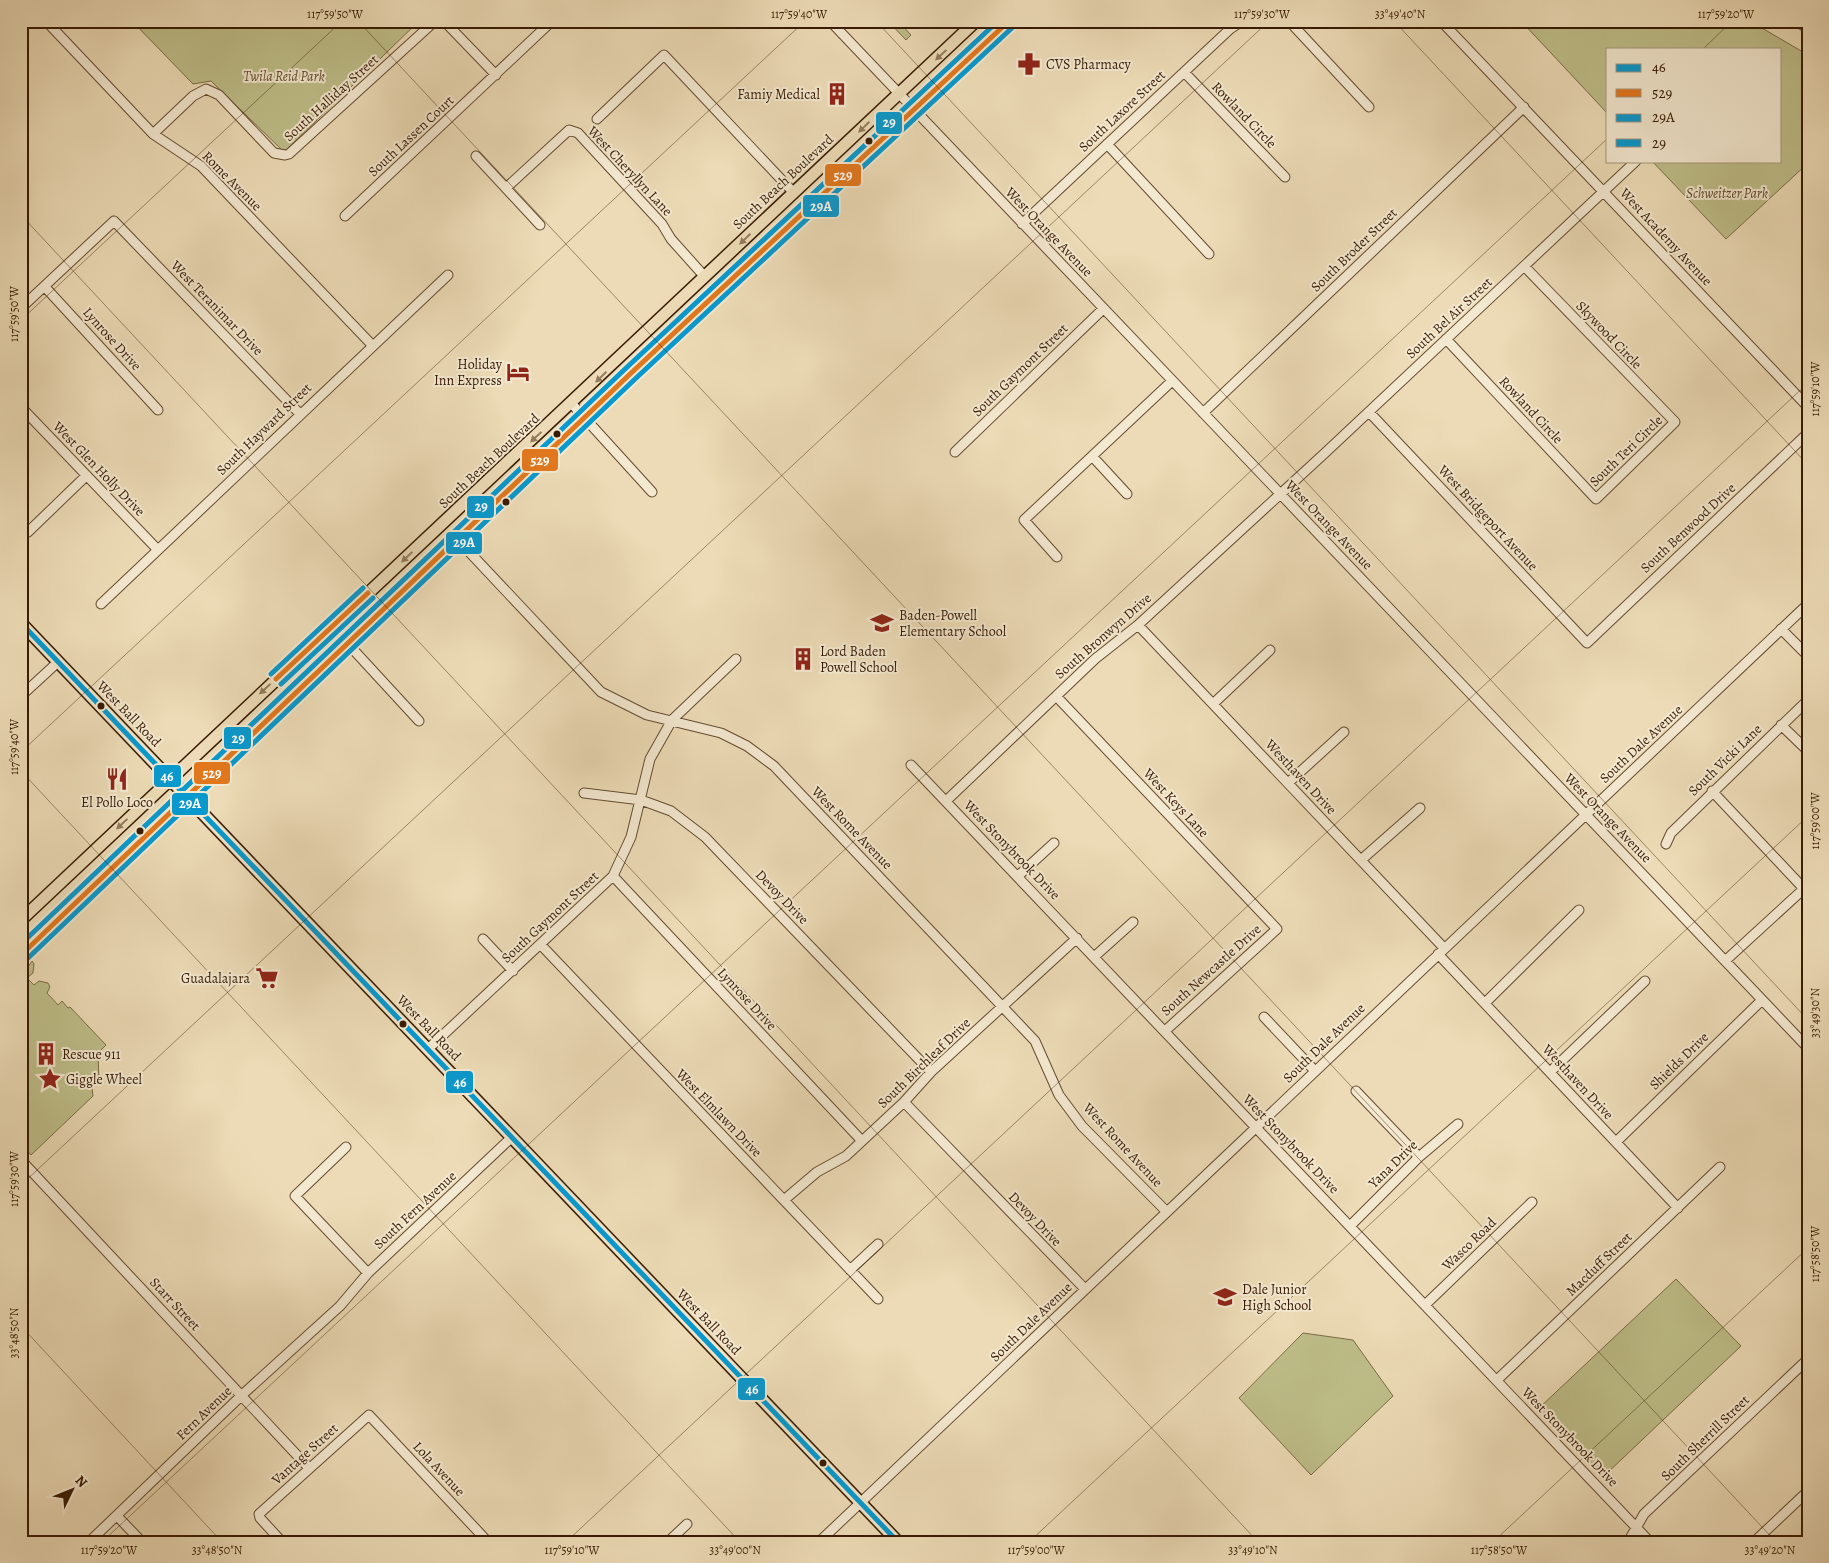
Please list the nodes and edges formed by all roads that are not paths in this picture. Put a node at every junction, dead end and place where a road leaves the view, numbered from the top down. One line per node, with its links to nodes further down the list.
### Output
1 (46, 21): 18 (street, Rome Avenue)
2 (435, 21): 18 (street, South Halliday Street)
3 (444, 21): 12 (street)
4 (552, 21): 12 (street, South Lassen Court)
5 (830, 21): 13 (street, West Orange Avenue)
6 (976, 21): 13 (main road, South Beach Boulevard, one-way to 13)
7 (1009, 21): 16 (main road)
8 (1242, 21): 11 (street, South Laxore Street)
9 (1289, 21): 14 (street)
10 (1440, 21): 15 (street, West Academy Avenue)
11 (1184, 72): 19 (street, South Laxore Street); 22 (street, Rowland Circle)
12 (496, 75): 26 (street, South Lassen Court)
13 (899, 94): 16 (street, West Orange Avenue); 24 (main road, South Beach Boulevard, one-way to 24)
14 (1368, 107)
15 (1524, 108): 25 (street, West Academy Avenue); 44 (street, South Broder Street)
16 (914, 110): 27 (street, West Orange Avenue); 46 (main road)
17 (597, 119): 24 (street, West Cheryllyn Lane)
18 (153, 134): 37 (street, Rome Avenue)
19 (1107, 144): 27 (street, South Laxore Street); 29 (street)
20 (476, 156): 23 (street)
21 (1635, 162): 25 (street, South Bel Air Street)
22 (1285, 177)
23 (506, 188): 28 (street); 32 (street, West Cheryllyn Lane)
24 (794, 192): 32 (main road, South Beach Boulevard, one-way to 32)
25 (1604, 192): 30 (street, South Bel Air Street); 41 (street, West Academy Avenue)
26 (345, 216)
27 (1022, 224): 35 (street, West Orange Avenue)
28 (540, 225)
29 (1209, 254)
30 (1524, 266): 36 (street, South Bel Air Street); 47 (street, Skywood Circle)
31 (448, 275): 37 (street, South Hayward Street)
32 (705, 277): 39 (main road, South Beach Boulevard, one-way to 39)
33 (45, 287): 34 (street); 42 (street, Lynrose Drive); 45 (street, West Teranimar Drive)
34 (21, 308)
35 (1103, 309): 38 (street, West Orange Avenue); 49 (street, South Gaymont Street)
36 (1446, 339): 43 (street, South Bel Air Street); 55 (street, Rowland Circle)
37 (373, 346): 45 (street, South Hayward Street)
38 (1172, 381): 44 (street, West Orange Avenue); 50 (street)
39 (572, 404): 46 (street); 81 (main road, South Beach Boulevard, one-way to 81)
40 (21, 407): 51 (street, West Glen Holly Drive)
41 (1808, 407)
42 (158, 410)
43 (1369, 412): 54 (street, South Bel Air Street); 65 (street, West Bridgeport Avenue)
44 (1203, 413): 54 (street, West Orange Avenue)
45 (300, 414): 58 (street, South Hayward Street)
46 (585, 417): 52 (street); 57 (main road)
47 (1675, 422): 55 (street, South Teri Circle)
48 (1808, 433): 65 (street, South Benwood Drive)
49 (955, 452)
50 (1092, 456): 53 (street); 59 (street)
51 (86, 476): 56 (street); 58 (street, West Glen Holly Drive)
52 (652, 492)
53 (1127, 494)
54 (1280, 494): 63 (street, South Bronwyn Drive); 89 (street, West Orange Avenue)
55 (1596, 499)
56 (28, 532)
57 (458, 540): 66 (main road); 75 (street, West Rome Avenue)
58 (158, 550): 60 (street, South Hayward Street)
59 (1057, 558)
60 (101, 604)
61 (1808, 604): 64 (street, South Dale Avenue)
62 (21, 623): 70 (main road, West Ball Road)
63 (1138, 624): 72 (street, South Bronwyn Drive); 74 (street, Westhaven Drive)
64 (1781, 629): 68 (street); 89 (street, South Dale Avenue)
65 (1587, 643)
66 (349, 644): 76 (street); 85 (main road)
67 (1270, 650): 74 (street)
68 (1808, 656)
69 (736, 659): 75 (street, South Gaymont Street)
70 (58, 662): 71 (street); 81 (main road, West Ball Road)
71 (21, 696)
72 (1056, 696): 87 (street, South Bronwyn Drive); 99 (street, West Keys Lane)
73 (1808, 700): 77 (street, South Vicki Lane)
74 (1213, 704): 82 (street, Westhaven Drive)
75 (672, 720): 86 (street, South Gaymont Street); 111 (street, West Rome Avenue)
76 (419, 721)
77 (1781, 725): 79 (street); 83 (street, South Vicki Lane)
78 (1344, 732): 82 (street)
79 (1808, 752)
80 (911, 765): 87 (street, West Stonybrook Drive)
81 (170, 779): 85 (main road, West Ball Road); 97 (main road, South Beach Boulevard, one-way to 97)
82 (1288, 783): 92 (street, Westhaven Drive)
83 (1712, 791): 91 (street, South Vicki Lane); 95 (street)
84 (584, 793): 86 (street, Devoy Drive)
85 (186, 796): 104 (main road); 115 (main road, West Ball Road)
86 (641, 800): 93 (street, South Gaymont Street); 117 (street, Devoy Drive)
87 (946, 801): 94 (street, West Stonybrook Drive)
88 (1420, 808): 92 (street)
89 (1585, 814): 103 (street, South Dale Avenue); 106 (street, West Orange Avenue)
90 (1054, 843): 94 (street)
91 (1666, 844)
92 (1361, 860): 103 (street, Westhaven Drive)
93 (612, 876): 102 (street, South Gaymont Street); 124 (street, Lynrose Drive)
94 (1018, 876): 100 (street, West Stonybrook Drive)
95 (1806, 889): 106 (street)
96 (1579, 910): 110 (street)
97 (21, 920)
98 (1133, 922): 105 (street)
99 (1277, 929): 113 (street, South Newcastle Drive)
100 (1076, 938): 105 (street, West Stonybrook Drive); 111 (street, South Birchleaf Drive)
101 (483, 939): 107 (street)
102 (540, 945): 107 (street, South Gaymont Street); 130 (street, West Elmlawn Drive)
103 (1441, 951): 110 (street, Westhaven Drive); 116 (street, South Dale Avenue)
104 (21, 954)
105 (1094, 956): 113 (street, West Stonybrook Drive)
106 (1725, 961): 109 (street, West Orange Avenue)
107 (513, 971): 115 (street, South Gaymont Street)
108 (1645, 981): 118 (street)
109 (1762, 1000): 114 (street, West Orange Avenue); 125 (street, Shields Drive)
110 (1485, 1003): 118 (street, Westhaven Drive)
111 (1004, 1007): 117 (street, South Birchleaf Drive); 133 (street, West Rome Avenue)
112 (1264, 1018): 116 (street)
113 (1164, 1031): 122 (street, West Stonybrook Drive)
114 (1808, 1048)
115 (428, 1049): 123 (main road, West Ball Road)
116 (1315, 1071): 122 (street, South Dale Avenue)
117 (931, 1072): 120 (street, South Birchleaf Drive)
118 (1550, 1072): 125 (street, Westhaven Drive)
119 (1356, 1091): 127 (street)
120 (904, 1102): 124 (street, South Birchleaf Drive); 138 (street, Devoy Drive)
121 (1458, 1124): 127 (street, Yana Drive)
122 (1256, 1127): 133 (street, South Dale Avenue); 134 (street, West Stonybrook Drive)
123 (512, 1137): 137 (street, South Fern Avenue); 148 (main road, West Ball Road)
124 (862, 1141): 130 (street, South Birchleaf Drive)
125 (1616, 1142): 132 (street, Westhaven Drive)
126 (346, 1146): 137 (street)
127 (1419, 1157): 134 (street, Yana Drive)
128 (21, 1160): 144 (street, Starr Street)
129 (1720, 1168): 132 (street, Macduff Street)
130 (784, 1200): 136 (street, West Elmlawn Drive)
131 (1532, 1202): 140 (street, Wasco Road)
132 (1678, 1208): 143 (street, Macduff Street)
133 (1167, 1212): 138 (street, South Dale Avenue)
134 (1350, 1226): 140 (street, West Stonybrook Drive)
135 (878, 1244): 136 (street)
136 (850, 1270): 139 (street, West Elmlawn Drive)
137 (368, 1273): 141 (street, South Fern Avenue)
138 (1084, 1290): 148 (street, South Dale Avenue)
139 (878, 1299)
140 (1425, 1305): 143 (street, West Stonybrook Drive)
141 (340, 1306): 144 (street, Fern Avenue)
142 (1808, 1359): 151 (street, South Sherrill Street)
143 (1496, 1380): 151 (street, West Stonybrook Drive)
144 (242, 1395): 146 (street, Starr Street); 149 (street, Fern Avenue)
145 (369, 1414): 146 (street, Vantage Street); 155 (street, Lola Avenue)
146 (309, 1468): 154 (street, Vantage Street)
147 (1808, 1491): 161 (street)
148 (860, 1502): 157 (street, South Dale Avenue); 158 (main road, West Ball Road)
149 (117, 1516): 152 (street, Fern Avenue); 153 (street)
150 (687, 1524): 156 (street)
151 (1636, 1527): 159 (street, South Sherrill Street); 160 (street, West Stonybrook Drive)
152 (89, 1542)
153 (142, 1542)
154 (282, 1542)
155 (488, 1542)
156 (668, 1542)
157 (819, 1542)
158 (898, 1542)
159 (1628, 1542)
160 (1650, 1542)
161 (1754, 1542)

